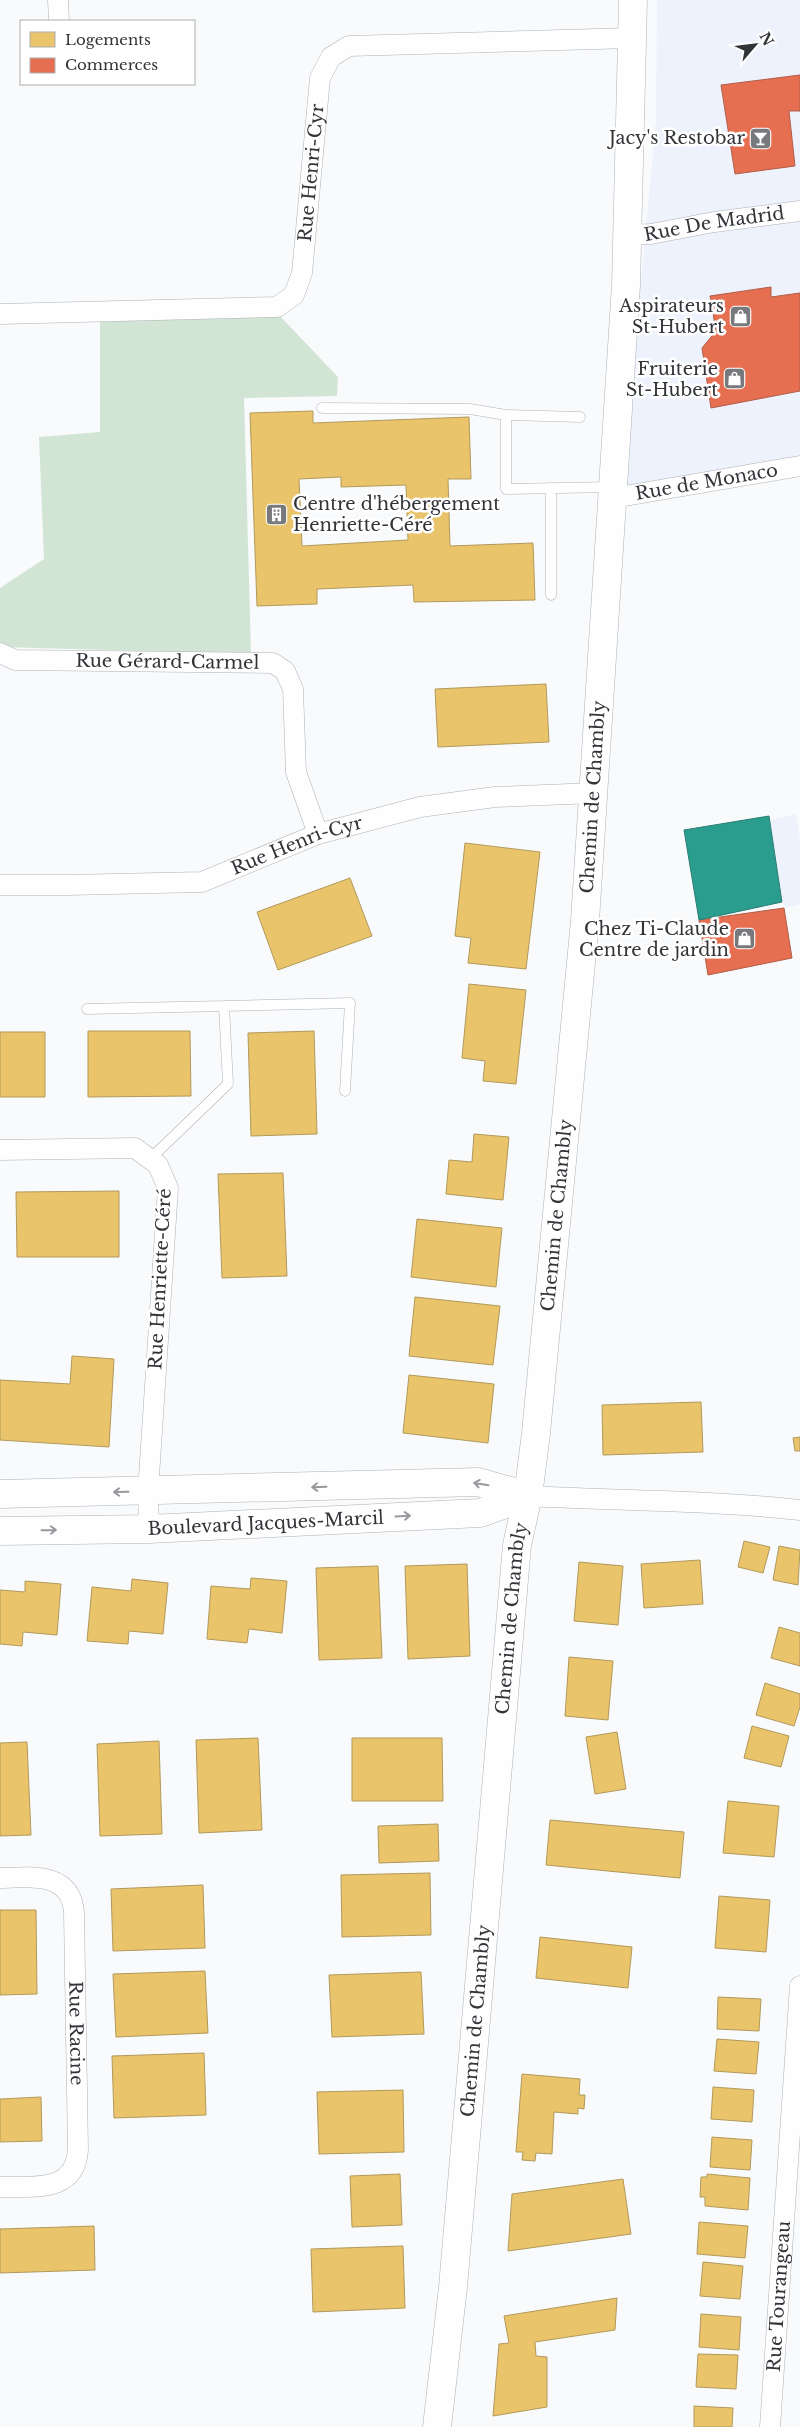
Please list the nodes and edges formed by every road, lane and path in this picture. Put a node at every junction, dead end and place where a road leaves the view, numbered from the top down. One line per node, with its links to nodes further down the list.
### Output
1 (58, 0): 3 (street)
2 (633, 0): 4 (street, Chemin de Chambly)
3 (59, 20)
4 (632, 38): 6 (street, Chemin de Chambly); 7 (street, Rue Henri-Cyr)
5 (800, 211): 6 (street, Rue De Madrid)
6 (628, 235): 13 (street, Chemin de Chambly)
7 (0, 314)
8 (322, 408): 9 (lane)
9 (506, 415): 10 (lane); 12 (lane)
10 (580, 417)
11 (800, 466): 13 (street, Rue de Monaco)
12 (551, 488): 13 (lane); 14 (lane)
13 (613, 492): 16 (street, Chemin de Chambly)
14 (551, 595)
15 (0, 653): 17 (street, Rue Gérard-Carmel)
16 (594, 793): 17 (street, Rue Henri-Cyr); 26 (street, Chemin de Chambly)
17 (318, 834): 18 (street, Rue Henri-Cyr)
18 (0, 884)
19 (224, 1006): 20 (lane); 21 (lane); 23 (lane)
20 (87, 1009)
21 (345, 1091)
22 (0, 1150): 23 (street)
23 (150, 1158): 24 (street, Rue Henriette-Céré)
24 (148, 1492): 25 (street, Boulevard Jacques-Marcil, one-way to 25); 26 (street, Boulevard Jacques-Marcil, one-way to 24); 28 (street, Rue Henriette-Céré)
25 (0, 1494)
26 (528, 1496): 27 (street, Boulevard Jacques-Marcil); 28 (street, Boulevard Jacques-Marcil, one-way to 26); 33 (street, Chemin de Chambly)
27 (800, 1510)
28 (149, 1529): 29 (street, Boulevard Jacques-Marcil, one-way to 28)
29 (0, 1531)
30 (0, 1878): 32 (street, Rue Racine)
31 (800, 1986): 34 (street, Rue Tourangeau)
32 (0, 2187)
33 (437, 2427)
34 (770, 2427)

